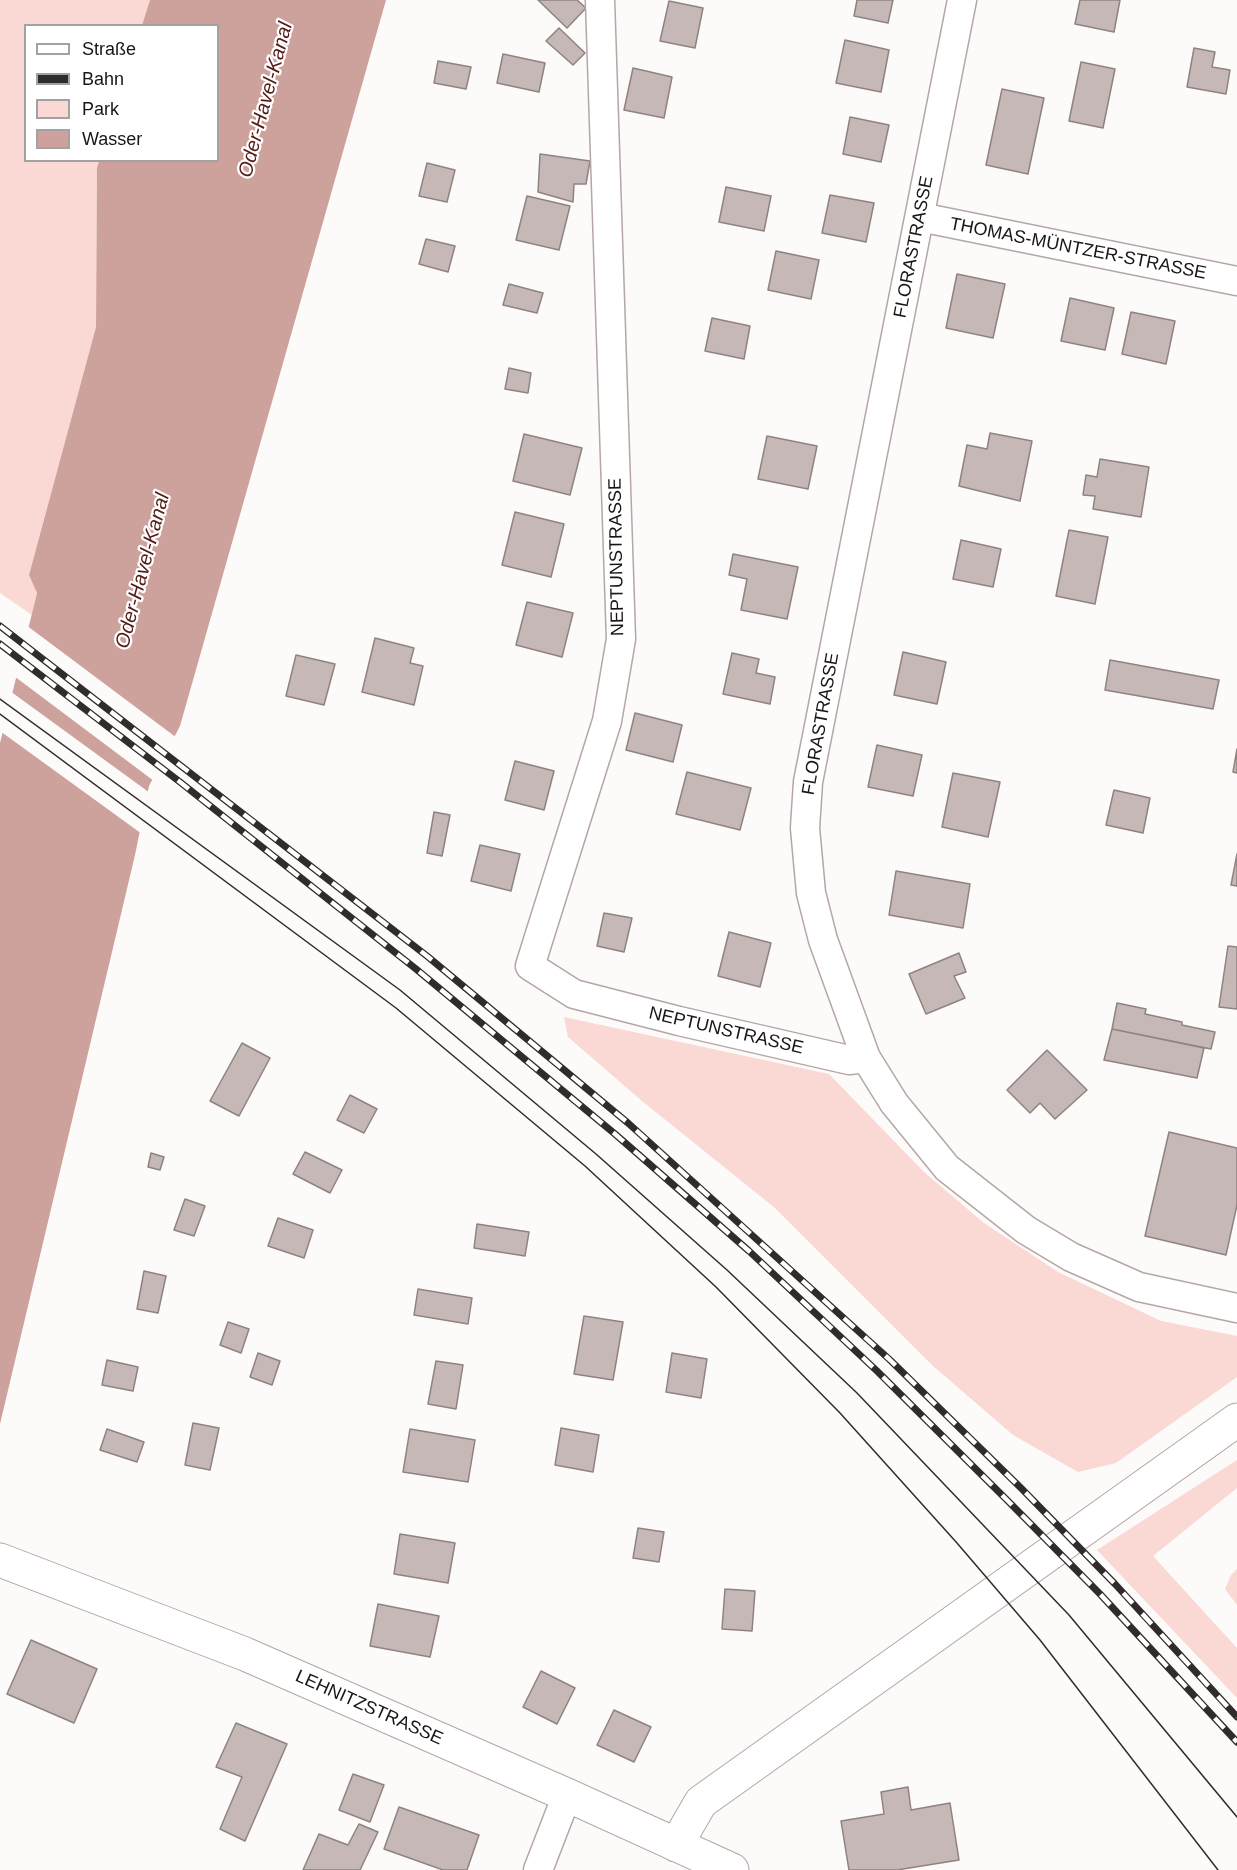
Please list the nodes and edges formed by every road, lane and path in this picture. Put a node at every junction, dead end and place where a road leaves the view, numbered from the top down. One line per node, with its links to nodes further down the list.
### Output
1 (600, 0): 5 (street, NEPTUNSTRASSE)
2 (962, 0): 3 (street, FLORASTRASSE)
3 (920, 218): 4 (street, THOMAS-MÜNTZER-STRASSE); 5 (street, FLORASTRASSE)
4 (1237, 281)
5 (866, 1058): 6 (street, FLORASTRASSE)
6 (1237, 1308)
7 (1237, 1420): 10 (main road)
8 (0, 1560): 9 (main road, LEHNITZSTRASSE)
9 (567, 1795): 10 (main road, LEHNITZSTRASSE); 11 (street)
10 (676, 1845): 12 (main road, LEHNITZSTRASSE)
11 (538, 1870)
12 (732, 1870)

